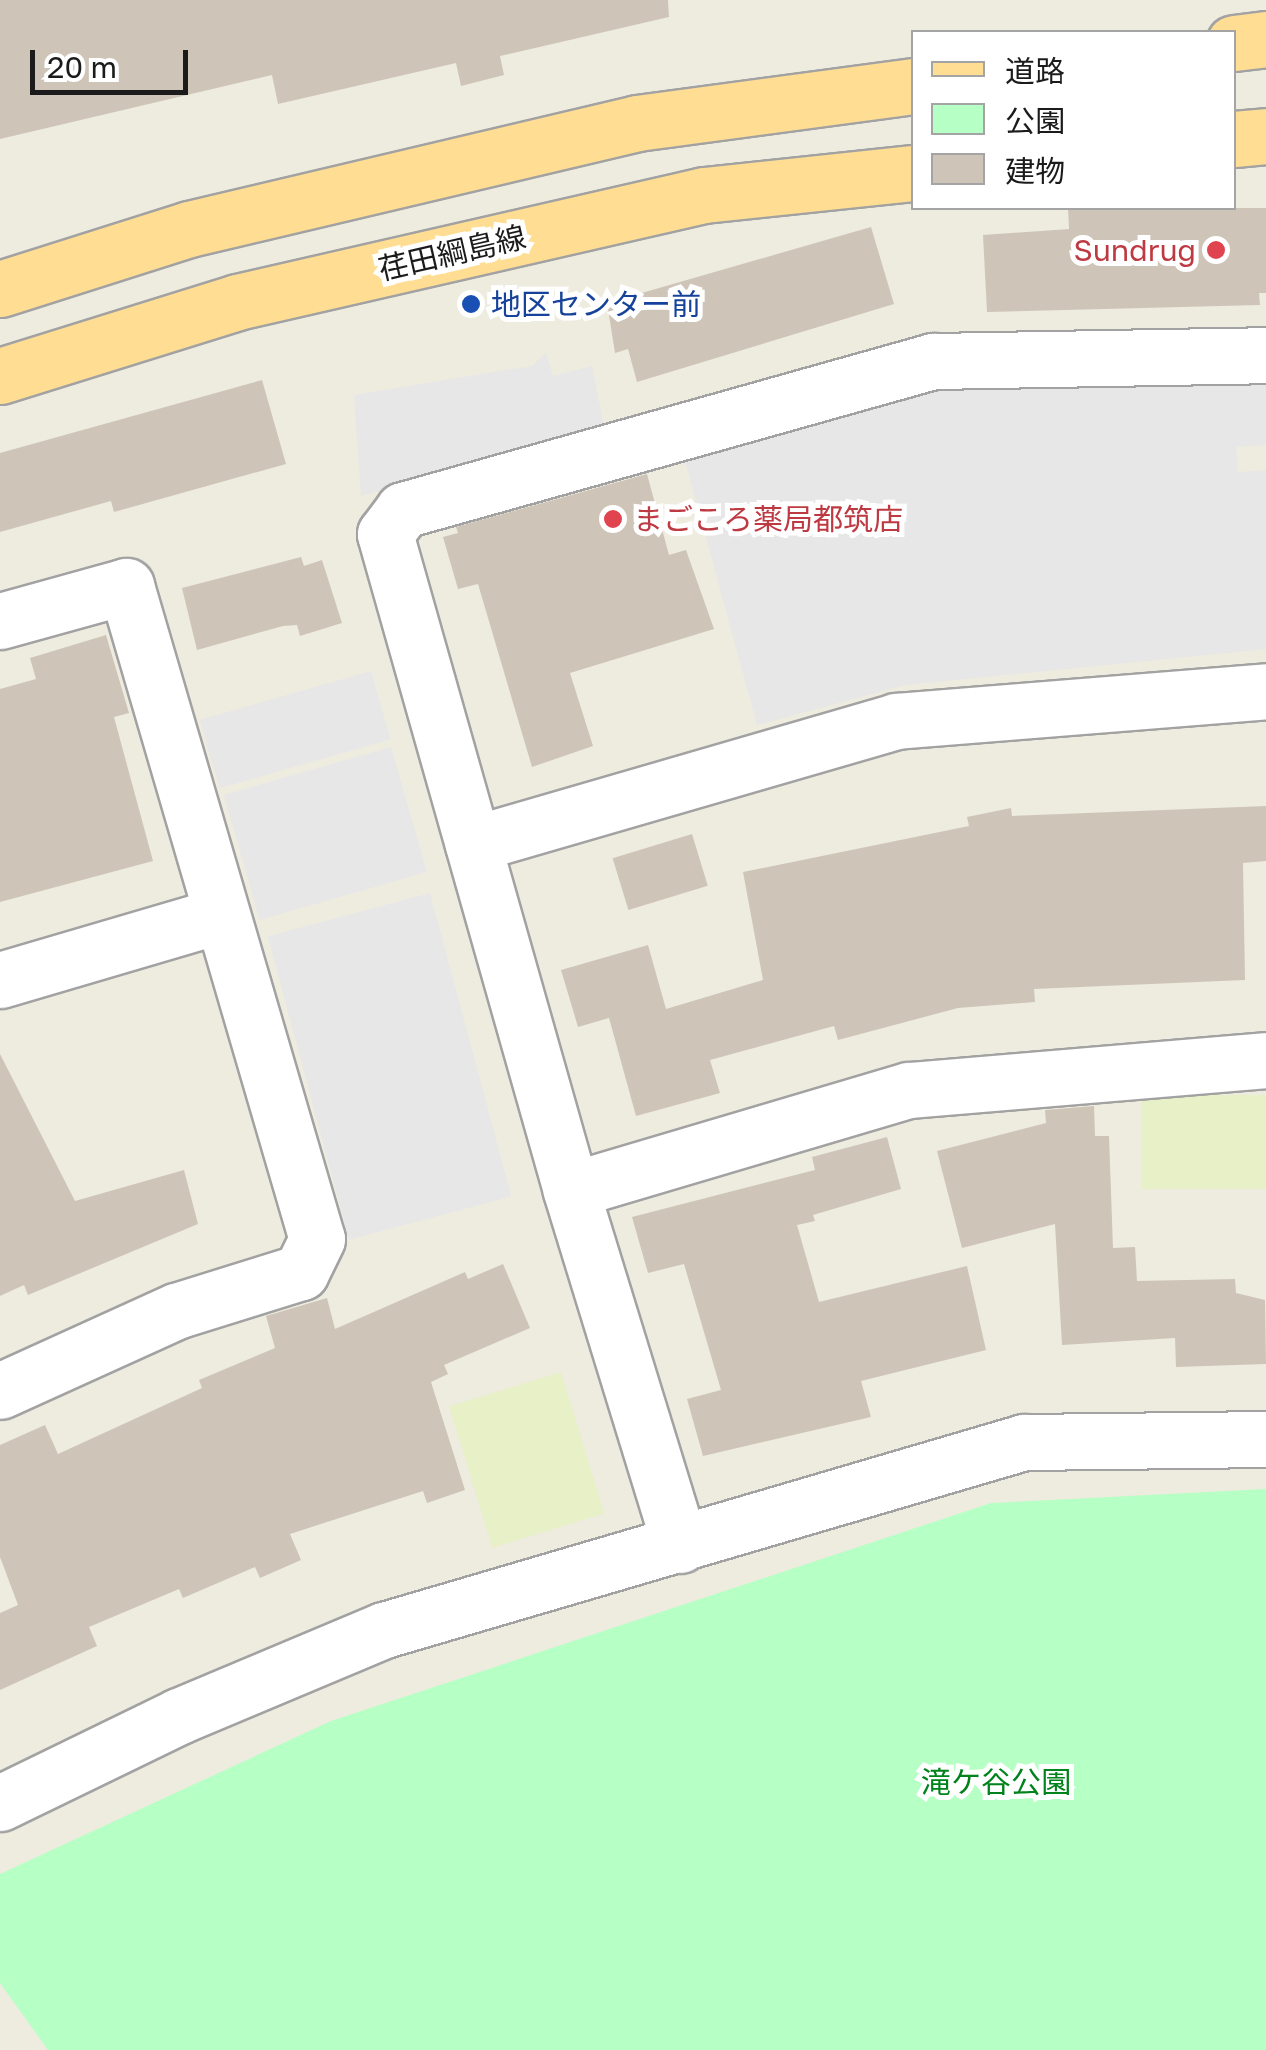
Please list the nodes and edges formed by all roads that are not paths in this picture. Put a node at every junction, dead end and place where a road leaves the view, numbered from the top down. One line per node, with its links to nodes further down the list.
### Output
1 (1266, 38): 2 (main road)
2 (1236, 43)
3 (911, 86): 7 (main road)
4 (1266, 136): 5 (main road)
5 (1236, 140)
6 (911, 173): 9 (main road, 荏田綱島線)
7 (0, 290)
8 (1266, 355): 12 (street)
9 (0, 376)
10 (0, 620): 13 (street)
11 (1266, 691): 12 (street)
12 (473, 844): 16 (street)
13 (221, 915): 14 (street); 17 (street)
14 (0, 980)
15 (1266, 1060): 16 (street)
16 (571, 1190): 19 (street)
17 (0, 1391)
18 (1266, 1439): 19 (street)
19 (680, 1544): 20 (street)
20 (0, 1803)

